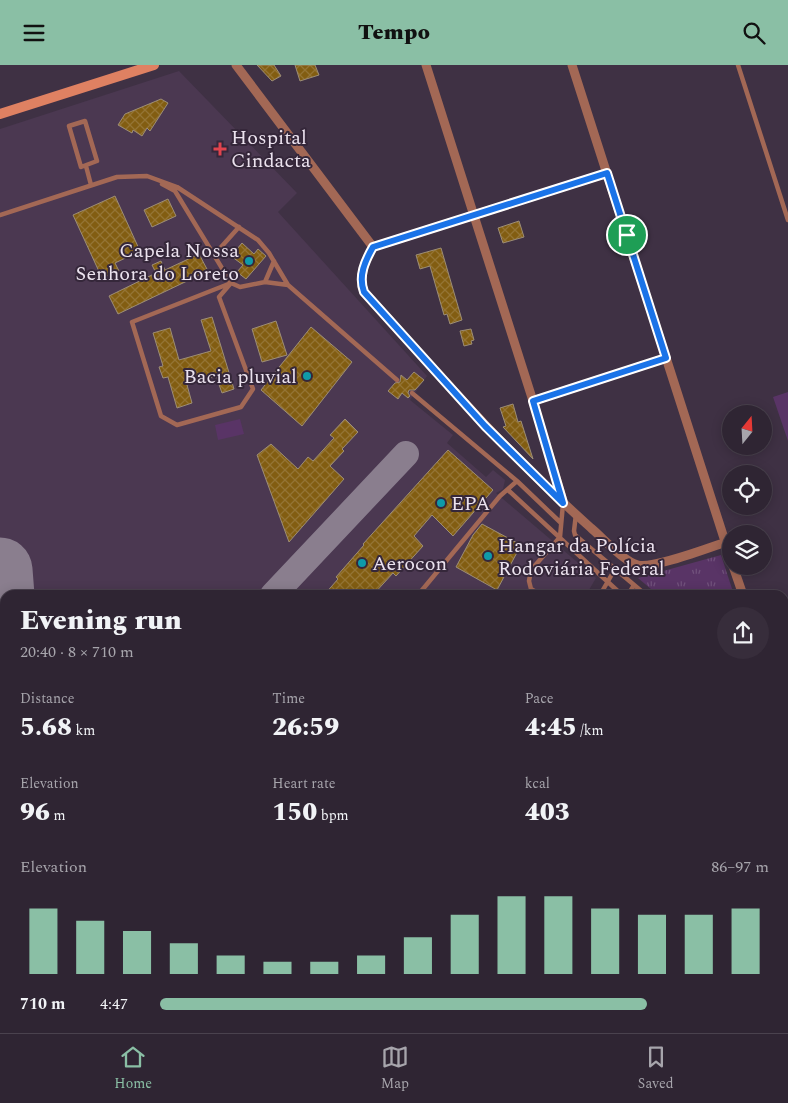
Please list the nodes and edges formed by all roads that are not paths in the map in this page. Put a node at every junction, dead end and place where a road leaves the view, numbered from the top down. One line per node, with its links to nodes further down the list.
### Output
1 (154, 65): 6 (main road)
2 (236, 65): 16 (street)
3 (426, 65): 13 (street)
4 (572, 65): 8 (street)
5 (738, 65): 11 (lane)
6 (0, 114)
7 (86, 166): 7 (lane); 10 (lane)
8 (607, 173): 13 (street); 22 (street)
9 (147, 176): 10 (lane); 15 (lane); 17 (lane)
10 (91, 185): 12 (lane)
11 (787, 214): 14 (lane)
12 (0, 215)
13 (474, 215): 16 (street); 25 (street)
14 (788, 220)
15 (238, 227): 17 (lane); 18 (lane)
16 (373, 247): 28 (street)
17 (214, 255): 20 (lane)
18 (274, 261): 19 (lane); 21 (lane)
19 (264, 282): 20 (lane); 21 (lane)
20 (230, 283): 20 (lane)
21 (288, 285): 23 (lane)
22 (666, 358): 25 (street); 31 (street)
23 (397, 380)
24 (412, 393): 26 (lane)
25 (533, 401): 28 (street)
26 (517, 481): 27 (lane); 30 (lane)
27 (508, 490): 32 (lane); 38 (lane)
28 (563, 503): 29 (street); 30 (lane)
29 (576, 514): 33 (street); 34 (lane)
30 (562, 523): 32 (lane)
31 (722, 530)
32 (560, 537): 36 (lane); 39 (lane)
33 (722, 543)
34 (615, 569): 36 (lane); 37 (lane)
35 (736, 575): 44 (street)
36 (608, 581): 40 (lane); 41 (lane)
37 (634, 585): 42 (lane); 43 (lane)
38 (422, 590)
39 (533, 590)
40 (603, 590)
41 (617, 590)
42 (631, 590)
43 (640, 590)
44 (741, 590)

